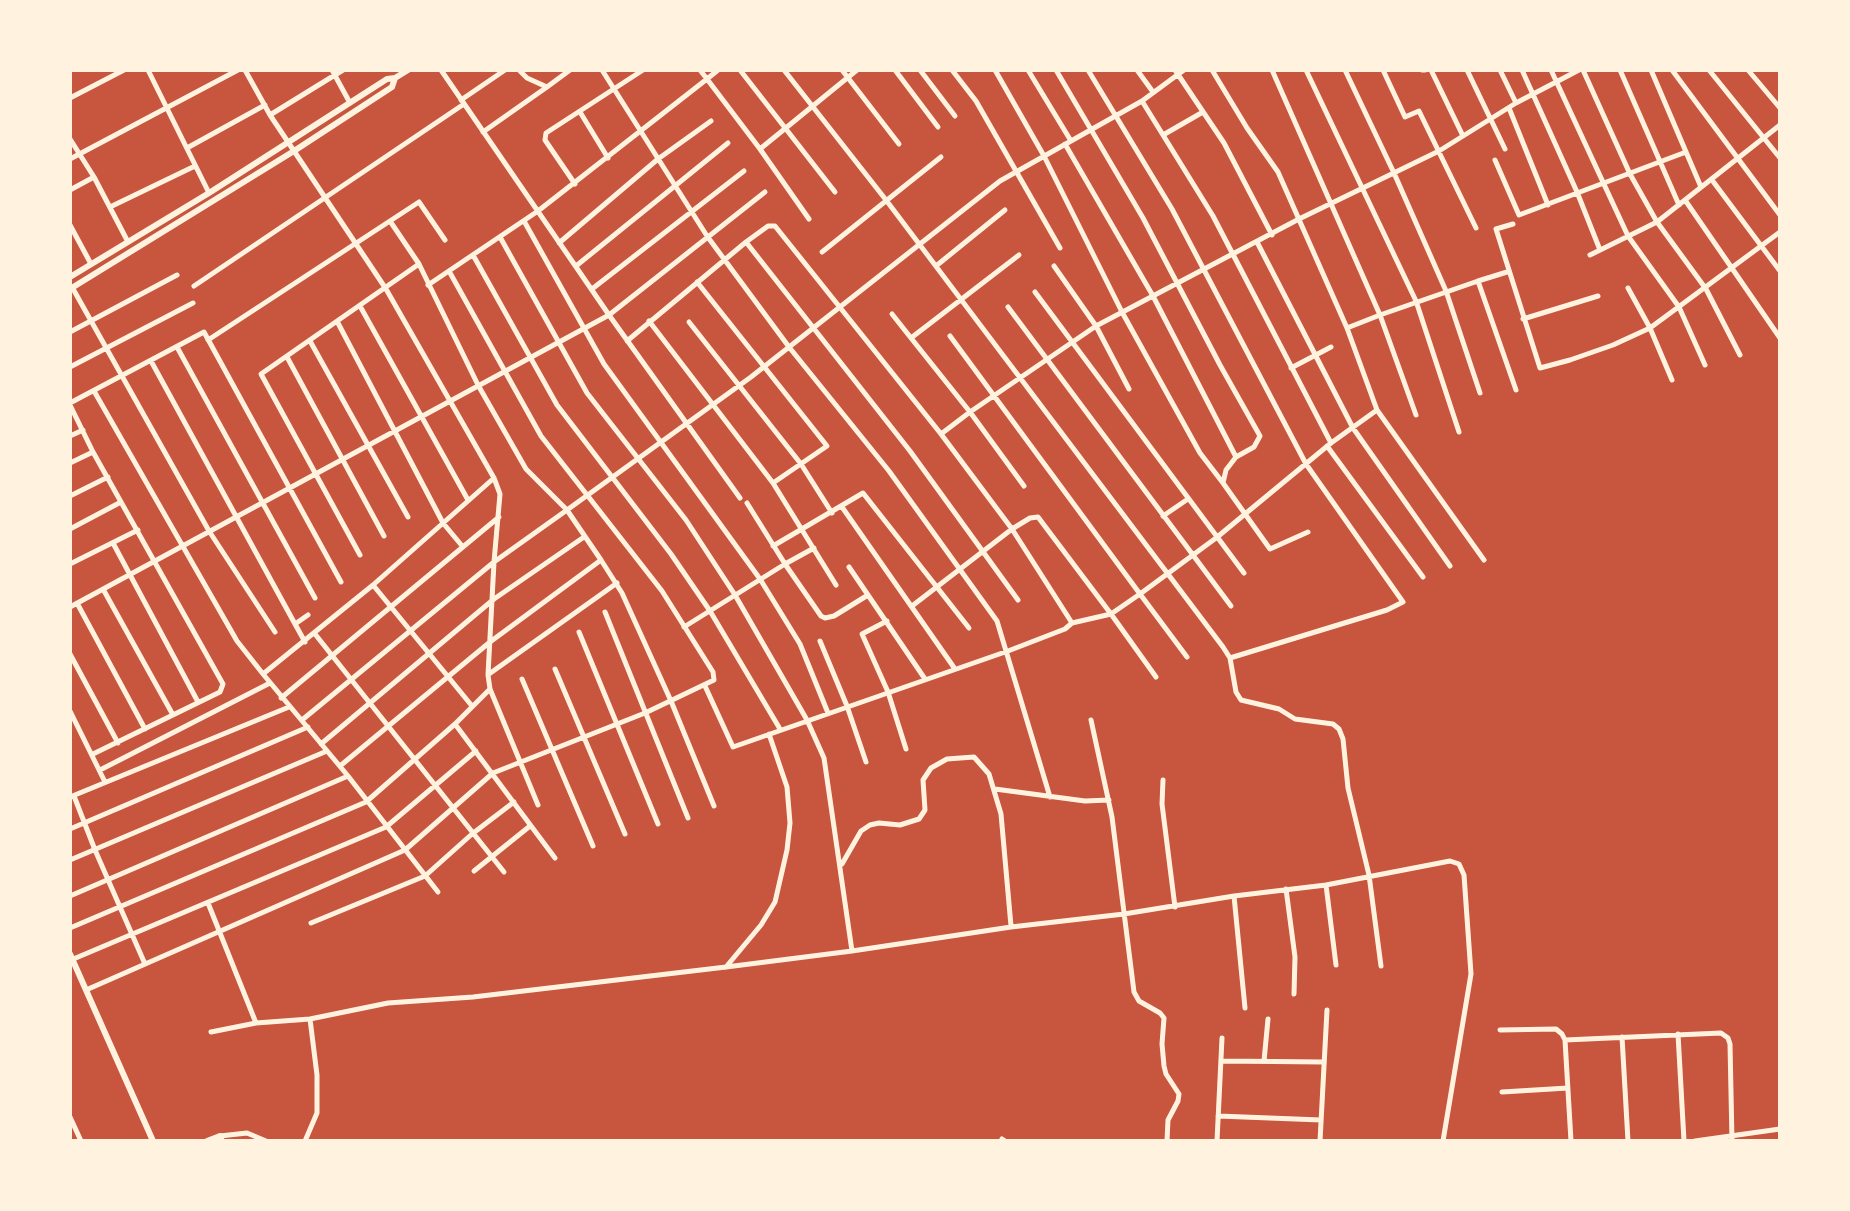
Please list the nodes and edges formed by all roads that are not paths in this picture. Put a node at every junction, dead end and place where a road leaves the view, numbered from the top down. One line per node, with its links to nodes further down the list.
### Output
1 (124, 70): 56 (street)
2 (148, 70): 63 (street)
3 (238, 70): 63 (street)
4 (245, 70): 61 (street)
5 (343, 70): 45 (street)
6 (408, 70): 49 (street)
7 (505, 70): 58 (street)
8 (519, 70): 52 (street)
9 (570, 70): 52 (street)
10 (602, 70): 53 (street)
11 (643, 70): 47 (street)
12 (700, 70): 50 (street)
13 (718, 70): 50 (street)
14 (740, 70): 75 (street)
15 (784, 70): 62 (street)
16 (842, 70): 48 (street)
17 (857, 70): 48 (street)
18 (895, 70): 74 (street)
19 (920, 70): 70 (street)
20 (952, 70): 105 (street)
21 (995, 70): 94 (street)
22 (1028, 70): 83 (street)
23 (1056, 70): 76 (street)
24 (1088, 70): 68 (street)
25 (1137, 70): 54 (street)
26 (1184, 70): 44 (street)
27 (1212, 70): 132 (street)
28 (1272, 70): 123 (street)
29 (1306, 70): 114 (street)
30 (1345, 70): 106 (street)
31 (1383, 70): 91 (street)
32 (1426, 70): 80 (street)
33 (1467, 70): 71 (street)
34 (1500, 70): 60 (street)
35 (1522, 70): 55 (street)
36 (1551, 70): 51 (street)
37 (1581, 70): 51 (street); 107 (street)
38 (1620, 70): 102 (street)
39 (1651, 70): 92 (street)
40 (1672, 70): 101 (street)
41 (1709, 70): 81 (street)
42 (1748, 70): 65 (street)
43 (451, 71): 46 (street)
44 (1176, 72): 54 (street); 67 (street)
45 (334, 73): 59 (street); 69 (street)
46 (443, 73): 58 (street)
47 (632, 73): 53 (street)
48 (848, 77): 62 (street); 86 (street)
49 (395, 78): 59 (street); 90 (street)
50 (707, 79): 78 (street); 88 (street)
51 (1556, 82): 55 (street); 110 (street)
52 (547, 87): 77 (street)
53 (615, 90): 66 (street); 78 (street)
54 (1153, 92): 57 (street)
55 (1533, 93): 60 (street); 118 (street)
56 (70, 98)
57 (1142, 101): 68 (street); 79 (street)
58 (462, 102): 77 (street); 120 (street)
59 (350, 103): 84 (street)
60 (1516, 103): 64 (street)
61 (265, 105): 69 (street); 87 (street)
62 (814, 106): 75 (street); 121 (street)
63 (167, 108): 87 (street); 93 (street)
64 (1509, 108): 71 (street); 124 (street)
65 (1780, 108)
66 (580, 112): 96 (street); 111 (street)
67 (1203, 112): 79 (street); 141 (street)
68 (1116, 114): 76 (street); 168 (street)
69 (270, 115): 84 (street)
70 (955, 116)
71 (1491, 118): 80 (street); 89 (street)
72 (711, 121): 99 (street)
73 (1780, 125): 81 (street)
74 (938, 127)
75 (786, 128): 88 (street); 117 (street)
76 (1092, 128): 83 (street); 175 (street)
77 (483, 132): 128 (street)
78 (643, 132): 96 (street); 99 (street)
79 (1163, 135): 158 (street)
80 (1463, 136): 91 (street)
81 (1765, 138): 97 (street); 101 (street)
82 (70, 139): 93 (street)
83 (1068, 142): 94 (street); 185 (street)
84 (289, 143): 90 (street); 119 (street)
85 (728, 143): 112 (street)
86 (899, 144)
87 (187, 148): 103 (street)
88 (760, 149): 131 (street)
89 (1505, 149)
90 (294, 151): 120 (street); 178 (street)
91 (1439, 151): 106 (street); 138 (street)
92 (1686, 152): 102 (street); 113 (street)
93 (79, 155): 98 (street); 108 (street)
94 (1044, 156): 105 (street); 194 (street)
95 (941, 157): 121 (street)
96 (608, 158): 111 (street)
97 (1780, 158)
98 (70, 159)
99 (658, 159): 112 (street); 149 (street)
100 (1495, 160): 124 (street)
101 (1738, 160): 109 (street); 130 (street)
102 (1661, 162): 107 (street); 125 (street)
103 (195, 166): 119 (street); 126 (street)
104 (744, 171): 129 (street)
105 (1016, 172): 151 (street); 153 (street)
106 (1394, 173): 114 (street); 183 (street)
107 (1630, 174): 110 (street); 135 (street)
108 (94, 177): 115 (street); 126 (street)
109 (1712, 180): 113 (street); 152 (street)
110 (1603, 183): 118 (street); 143 (street)
111 (575, 184): 128 (street)
112 (674, 186): 129 (street); 163 (street)
113 (1701, 187): 122 (street)
114 (1363, 189): 123 (street); 188 (street)
115 (70, 190)
116 (765, 192): 142 (street)
117 (835, 192)
118 (1577, 192): 124 (street); 154 (street)
119 (209, 193): 146 (street)
120 (324, 198): 150 (street); 177 (street)
121 (886, 200): 151 (street); 155 (street)
122 (1685, 200): 125 (street); 166 (street)
123 (1331, 204): 132 (street); 197 (street)
124 (1548, 205)
125 (1679, 205): 135 (street)
126 (110, 207): 146 (street)
127 (1005, 210): 164 (street)
128 (538, 211): 134 (street); 149 (street)
129 (690, 212): 142 (street); 181 (street)
130 (1780, 215)
131 (809, 219)
132 (1299, 219): 141 (street); 206 (street)
133 (390, 221): 145 (street); 150 (street); 162 (street)
134 (524, 221): 144 (street); 204 (street)
135 (1657, 222): 143 (street); 182 (street)
136 (1513, 224): 170 (street)
137 (70, 225): 139 (street)
138 (1476, 228)
139 (72, 232): 161 (street)
140 (1780, 232): 152 (street)
141 (1272, 235): 148 (street)
142 (707, 236): 160 (street); 196 (street)
143 (1628, 236): 154 (street); 193 (street)
144 (500, 237): 156 (street); 215 (street)
145 (445, 240)
146 (128, 242): 161 (street)
147 (746, 242): 160 (street); 191 (street); 205 (street)
148 (1257, 242): 158 (street); 221 (street)
149 (559, 243): 163 (street)
150 (356, 244): 180 (street); 212 (street)
151 (919, 245): 164 (street); 191 (street)
152 (1762, 246): 166 (street); 169 (street)
153 (1060, 248)
154 (1600, 250): 159 (street)
155 (822, 252)
156 (473, 255): 167 (street); 224 (street)
157 (1019, 255): 187 (street)
158 (1233, 255): 168 (street); 230 (street)
159 (1590, 255)
160 (724, 260): 174 (street); 218 (street)
161 (91, 264): 172 (street)
162 (419, 264): 176 (street); 180 (street)
163 (576, 266): 181 (street)
164 (936, 266): 187 (street)
165 (1054, 266): 203 (street)
166 (1733, 267): 182 (street); 211 (street)
167 (449, 271): 176 (street); 231 (street)
168 (1204, 271): 175 (street); 265 (street)
169 (1780, 271)
170 (1508, 272): 173 (street); 198 (street)
171 (177, 275): 200 (street)
172 (70, 277)
173 (1478, 281): 183 (street); 238 (street)
174 (697, 282): 199 (street); 228 (street)
175 (1178, 283): 185 (street); 261 (street)
176 (428, 285): 235 (street)
177 (194, 286)
178 (71, 288): 200 (street)
179 (1628, 288): 207 (street)
180 (386, 289): 190 (street); 242 (street)
181 (592, 289): 196 (street)
182 (1706, 289): 193 (street); 222 (street)
183 (1446, 291): 188 (street); 240 (street)
184 (1035, 292): 216 (street)
185 (1153, 296): 194 (street); 261 (street)
186 (1598, 296): 198 (street)
187 (962, 300): 210 (street); 233 (street)
188 (1416, 301): 197 (street); 253 (street)
189 (193, 303): 220 (street)
190 (360, 306): 202 (street); 248 (street)
191 (840, 307): 205 (street); 254 (street)
192 (1008, 307): 225 (street)
193 (1679, 307): 207 (street); 227 (street)
194 (1122, 312): 203 (street); 271 (street)
195 (892, 314): 210 (street)
196 (609, 315): 204 (street); 214 (street)
197 (1380, 315): 206 (street); 247 (street)
198 (1523, 319): 207 (street)
199 (649, 321): 214 (street); 244 (street)
200 (92, 322): 208 (street); 220 (street)
201 (689, 322): 236 (street)
202 (338, 323): 213 (street); 252 (street)
203 (1096, 326): 216 (street); 237 (street)
204 (584, 327): 215 (street); 256 (street)
205 (814, 327): 218 (street); 305 (street)
206 (1347, 328): 245 (street)
207 (1650, 328): 234 (street)
208 (70, 332)
209 (950, 336): 241 (street)
210 (911, 338): 246 (street)
211 (1780, 338)
212 (208, 340): 217 (street); 273 (street)
213 (310, 341): 223 (street); 257 (street)
214 (627, 341): 249 (street)
215 (557, 342): 224 (street); 260 (street)
216 (1073, 342): 225 (street); 277 (street)
217 (177, 347): 226 (street); 280 (street)
218 (789, 347): 228 (street); 316 (street)
219 (1331, 347): 221 (street)
220 (106, 348): 229 (street); 232 (street)
221 (1315, 355): 230 (street); 250 (street)
222 (1740, 355)
223 (287, 357): 262 (street); 266 (street)
224 (530, 357): 231 (street); 267 (street)
225 (1047, 360): 233 (street); 287 (street)
226 (151, 361): 232 (street); 286 (street)
227 (1705, 365)
228 (765, 366): 236 (street); 264 (street)
229 (70, 367)
230 (1291, 368): 258 (street)
231 (503, 371): 235 (street); 274 (street)
232 (122, 376): 239 (street); 295 (street)
233 (1019, 378): 241 (street); 318 (street)
234 (1672, 380)
235 (478, 385): 242 (street); 283 (street)
236 (737, 387): 244 (street); 264 (street)
237 (1129, 389)
238 (1516, 390)
239 (94, 391): 243 (street); 301 (street)
240 (1480, 393)
241 (995, 394): 246 (street); 328 (street)
242 (449, 401): 248 (street); 269 (street)
243 (70, 404): 251 (street)
244 (712, 404): 249 (street); 270 (street)
245 (1377, 410): 250 (street); 309 (street)
246 (970, 412): 254 (street); 272 (street)
247 (1416, 415)
248 (421, 416): 252 (street); 278 (street)
249 (685, 424): 256 (street); 276 (street)
250 (1353, 428): 258 (street); 314 (street)
251 (83, 430): 255 (street); 259 (street)
252 (395, 430): 257 (street); 290 (street)
253 (1459, 432)
254 (941, 434): 293 (street)
255 (70, 436)
256 (660, 441): 260 (street); 321 (street)
257 (368, 445): 262 (street); 288 (street)
258 (1329, 445): 265 (street); 320 (street)
259 (93, 452): 263 (street); 268 (street)
260 (638, 457): 267 (street); 329 (street)
261 (1236, 457): 271 (street)
262 (341, 460): 266 (street); 297 (street)
263 (70, 463)
264 (801, 464): 270 (street); 284 (street)
265 (1306, 464): 285 (street); 360 (street)
266 (315, 474): 273 (street); 306 (street)
267 (612, 475): 274 (street); 339 (street)
268 (108, 477): 275 (street); 279 (street)
269 (494, 478): 278 (street); 289 (street)
270 (773, 483): 292 (street)
271 (1223, 483): 285 (street)
272 (1024, 486)
273 (289, 488): 280 (street); 322 (street)
274 (587, 493): 283 (street); 346 (street)
275 (70, 496)
276 (740, 498)
277 (1188, 499): 287 (street); 299 (street)
278 (468, 500): 290 (street)
279 (121, 502): 291 (street); 294 (street)
280 (263, 502): 286 (street); 331 (street)
281 (747, 503): 302 (street)
282 (842, 507): 284 (street); 326 (street); 335 (street)
283 (567, 510): 298 (street); 311 (street)
284 (832, 513): 292 (street)
285 (1246, 514): 296 (street); 299 (street)
286 (236, 516): 295 (street); 345 (street)
287 (1163, 516): 307 (street)
288 (408, 517)
289 (500, 517): 303 (street); 311 (street)
290 (443, 523): 303 (street); 324 (street)
291 (70, 529)
292 (803, 529): 302 (street); 304 (street)
293 (1012, 529): 305 (street); 341 (street); 344 (street)
294 (138, 530): 300 (street); 310 (street)
295 (209, 531): 301 (street); 349 (street)
296 (1308, 532)
297 (384, 536)
298 (584, 537): 308 (street); 332 (street)
299 (1216, 538): 307 (street); 317 (street)
300 (113, 543): 312 (street); 319 (street)
301 (182, 546): 310 (street); 363 (street)
302 (773, 546): 313 (street)
303 (463, 547): 338 (street)
304 (814, 548): 313 (street); 325 (street)
305 (985, 551): 316 (street); 333 (street)
306 (360, 555)
307 (1193, 555): 318 (street); 336 (street)
308 (601, 560): 323 (street); 354 (street)
309 (1484, 560)
310 (154, 561): 319 (street); 376 (street)
311 (494, 562): 332 (street); 348 (street)
312 (70, 564)
313 (785, 564): 321 (street); 330 (street)
314 (1450, 566)
315 (849, 567): 330 (street)
316 (958, 569): 326 (street); 355 (street)
317 (1244, 573)
318 (1167, 574): 328 (street); 360 (street)
319 (129, 575): 327 (street); 376 (street)
320 (1423, 577)
321 (760, 579): 329 (street); 383 (street)
322 (341, 582)
323 (617, 583): 364 (street); 375 (street)
324 (373, 585): 338 (street); 351 (street)
325 (836, 585)
326 (937, 586): 335 (street); 347 (street)
327 (103, 589): 334 (street); 384 (street)
328 (1140, 594): 341 (street); 359 (street)
329 (735, 595): 339 (street); 386 (street)
330 (868, 595): 343 (street)
331 (315, 598)
332 (494, 599): 354 (street); 358 (street)
333 (1018, 600)
334 (77, 603): 337 (street); 393 (street)
335 (912, 606): 362 (street)
336 (1231, 606)
337 (70, 607)
338 (390, 607): 348 (street); 357 (street)
339 (710, 611): 346 (street); 394 (street)
340 (605, 612): 382 (street)
341 (1111, 614): 344 (street); 365 (street)
342 (308, 615): 345 (street)
343 (887, 621): 368 (street); 373 (street)
344 (1072, 623): 355 (street)
345 (295, 624): 353 (street)
346 (684, 627): 371 (street)
347 (969, 628)
348 (410, 631): 358 (street); 369 (street)
349 (275, 632)
350 (579, 632): 390 (street)
351 (315, 634): 353 (street); 357 (street)
352 (820, 641): 379 (street)
353 (305, 642): 363 (street)
354 (490, 642): 364 (street); 366 (street)
355 (1008, 651): 362 (street); 417 (street)
356 (70, 654): 398 (street)
357 (333, 655): 369 (street); 374 (street)
358 (429, 655): 366 (street); 377 (street)
359 (1187, 657)
360 (1230, 658): 441 (street)
361 (555, 669): 397 (street)
362 (955, 669): 368 (street)
363 (263, 674): 370 (street)
364 (488, 675): 372 (street)
365 (1156, 677)
366 (447, 678): 378 (street); 389 (street)
367 (522, 679): 403 (street)
368 (925, 679): 373 (street)
369 (352, 680): 377 (street); 385 (street)
370 (270, 683): 374 (street); 409 (street)
371 (705, 686): 375 (street); 396 (street)
372 (490, 689): 378 (street); 407 (street)
373 (888, 692): 379 (street); 400 (street)
374 (281, 698): 380 (street)
375 (671, 701): 382 (street); 422 (street)
376 (198, 702): 384 (street)
377 (370, 704): 389 (street); 399 (street)
378 (472, 706): 388 (street)
379 (847, 706): 383 (street); 406 (street)
380 (289, 707): 385 (street); 413 (street)
381 (70, 711): 392 (street)
382 (645, 713): 390 (street); 424 (street)
383 (828, 713): 386 (street)
384 (173, 715): 393 (street)
385 (302, 720): 391 (street)
386 (807, 720): 394 (street); 438 (street)
387 (1091, 720): 418 (street)
388 (455, 724): 402 (street); 405 (street)
389 (388, 725): 405 (street); 408 (street)
390 (617, 725): 397 (street); 426 (street)
391 (308, 727): 399 (street); 425 (street)
392 (79, 728): 395 (street); 404 (street)
393 (145, 729): 398 (street)
394 (780, 729): 396 (street)
395 (70, 732)
396 (769, 734): 463 (street)
397 (584, 738): 403 (street); 431 (street)
398 (118, 743): 404 (street)
399 (321, 744): 401 (street)
400 (906, 749)
401 (327, 751): 408 (street); 433 (street)
402 (476, 751): 410 (street); 414 (street)
403 (552, 751): 407 (street); 432 (street)
404 (93, 754): 409 (street)
405 (416, 759): 414 (street); 419 (street)
406 (866, 762)
407 (520, 763): 410 (street); 421 (street)
408 (340, 766): 411 (street)
409 (100, 770): 413 (street)
410 (493, 773): 420 (street); 423 (street)
411 (348, 776): 419 (street); 443 (street)
412 (1163, 780): 451 (street)
413 (105, 782): 416 (street)
414 (435, 784): 423 (street); 428 (street)
415 (995, 789): 417 (street); 438 (street); 454 (street)
416 (72, 797): 425 (street)
417 (1050, 797): 418 (street)
418 (1109, 800): 452 (street)
419 (366, 802): 428 (street); 450 (street)
420 (514, 802): 427 (street); 430 (street)
421 (538, 805)
422 (714, 806)
423 (453, 808): 430 (street); 434 (street)
424 (688, 818)
425 (84, 823): 429 (street); 433 (street)
426 (658, 824)
427 (530, 826): 435 (street); 436 (street)
428 (386, 827): 434 (street); 449 (street)
429 (70, 829)
430 (472, 834): 435 (street); 442 (street)
431 (625, 834)
432 (593, 846)
433 (95, 850): 437 (street); 443 (street)
434 (405, 850): 442 (street); 456 (street)
435 (492, 857): 439 (street); 440 (street)
436 (555, 858)
437 (70, 860)
438 (841, 865): 458 (street)
439 (474, 871)
440 (504, 872)
441 (1369, 875): 444 (street); 462 (street); 496 (street)
442 (425, 876): 446 (street); 453 (street)
443 (109, 879): 447 (street); 450 (street)
444 (1326, 885): 445 (street); 461 (street)
445 (1286, 889): 448 (street); 465 (street)
446 (438, 892)
447 (70, 896)
448 (1234, 896): 451 (street); 466 (street)
449 (208, 903): 456 (street); 457 (street)
450 (120, 906): 455 (street); 457 (street)
451 (1175, 907): 452 (street)
452 (1124, 914): 454 (street); 493 (street)
453 (311, 923)
454 (1011, 927): 458 (street)
455 (70, 928)
456 (220, 931): 460 (street); 470 (street)
457 (133, 935): 459 (street); 460 (street)
458 (852, 951): 463 (street)
459 (71, 958): 464 (street)
460 (145, 964): 464 (street)
461 (1336, 965)
462 (1381, 966)
463 (726, 967): 468 (street)
464 (86, 990): 489 (street)
465 (1294, 994)
466 (1245, 1008)
467 (1327, 1010): 479 (street)
468 (310, 1019): 470 (street); 492 (street)
469 (1268, 1019): 478 (street)
470 (256, 1023): 472 (street)
471 (1500, 1030): 476 (street)
472 (211, 1032)
473 (1678, 1034): 474 (street); 487 (street); 499 (street)
474 (1622, 1037): 476 (street); 498 (street)
475 (1222, 1038): 477 (street)
476 (1565, 1040): 480 (street)
477 (1221, 1061): 478 (street); 482 (street)
478 (1264, 1061): 479 (street)
479 (1324, 1062): 484 (street)
480 (1568, 1088): 481 (street); 497 (street)
481 (1502, 1092)
482 (1218, 1116): 484 (street); 494 (street)
483 (70, 1117): 488 (street)
484 (1321, 1120): 495 (street)
485 (1780, 1129): 487 (street)
486 (221, 1138): 490 (street); 491 (street)
487 (1731, 1139): 500 (street)
488 (81, 1141)
489 (153, 1141)
490 (207, 1141)
491 (266, 1141)
492 (305, 1141)
493 (1167, 1141)
494 (1217, 1141)
495 (1320, 1141)
496 (1443, 1141)
497 (1571, 1141)
498 (1628, 1141)
499 (1684, 1141)
500 (1695, 1141)

